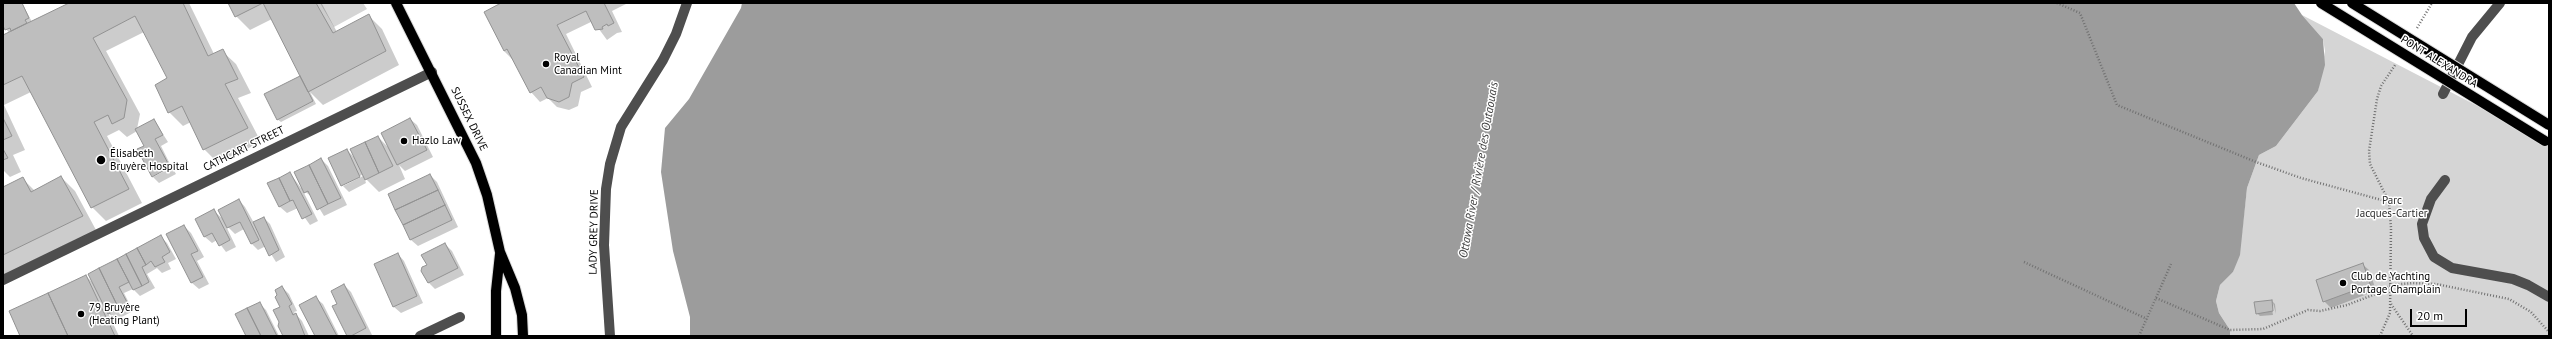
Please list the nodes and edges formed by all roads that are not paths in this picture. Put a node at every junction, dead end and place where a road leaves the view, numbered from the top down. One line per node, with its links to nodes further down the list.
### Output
1 (396, 3): 6 (main road, SUSSEX DRIVE)
2 (687, 3): 18 (street, LADY GREY DRIVE)
3 (2321, 3): 9 (main road, PONT ALEXANDRA, bridge)
4 (2352, 3): 8 (main road, bridge)
5 (2500, 3): 7 (street)
6 (432, 72): 11 (main road, SUSSEX DRIVE); 12 (street, CATHCART STREET)
7 (2443, 94)
8 (2549, 125)
9 (2547, 142)
10 (2444, 180): 13 (street)
11 (500, 252): 16 (main road, SUSSEX DRIVE); 17 (main road, SUSSEX DRIVE)
12 (3, 280)
13 (2549, 297)
14 (460, 317): 15 (street)
15 (420, 336)
16 (496, 336)
17 (523, 336)
18 (610, 336)

